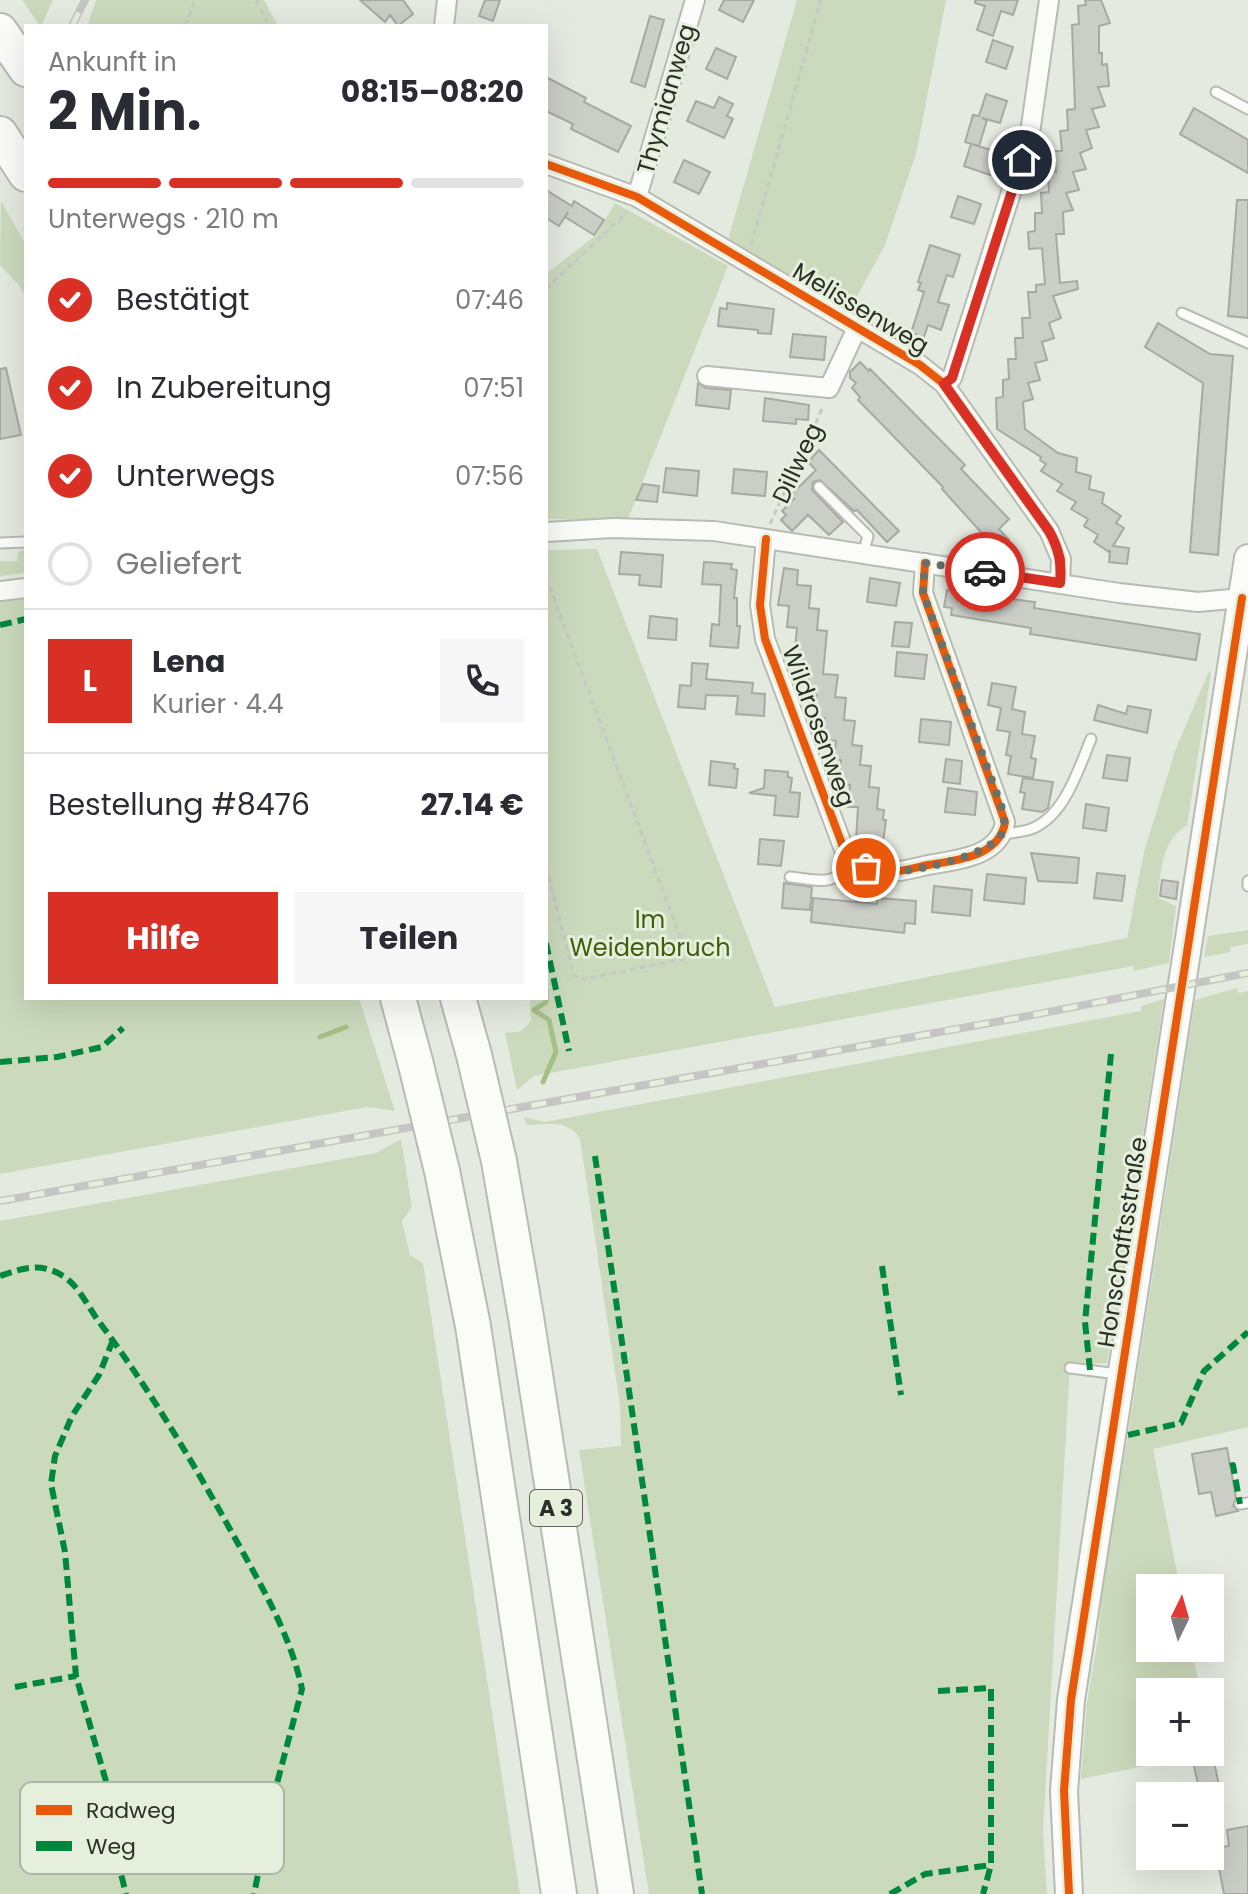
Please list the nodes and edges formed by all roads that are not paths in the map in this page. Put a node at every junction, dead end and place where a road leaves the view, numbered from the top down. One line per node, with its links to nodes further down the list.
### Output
1 (447, 0): 4 (street)
2 (695, 0): 12 (street, Thymianweg)
3 (1049, 0): 17 (street)
4 (444, 24)
5 (0, 31): 6 (highway)
6 (24, 66)
7 (1216, 92): 8 (lane)
8 (1248, 109)
9 (0, 134): 11 (highway)
10 (548, 165): 12 (street, Melissenweg)
11 (24, 171)
12 (637, 197): 14 (street, Melissenweg)
13 (1182, 313): 15 (lane)
14 (857, 328): 16 (street, Melissenweg); 17 (street, Melissenweg)
15 (1248, 343)
16 (707, 376)
17 (944, 384): 26 (street, Melissenweg)
18 (819, 487): 23 (lane)
19 (548, 532): 20 (street)
20 (766, 539): 23 (street); 32 (street, Wildrosenweg)
21 (24, 542): 22 (lane)
22 (0, 543)
23 (863, 554): 25 (street)
24 (1248, 558): 29 (street, Honschaftsstraße)
25 (925, 563): 26 (street); 31 (street)
26 (1060, 583): 29 (street)
27 (24, 588): 28 (street)
28 (0, 591)
29 (1245, 597): 37 (street, Honschaftsstraße)
30 (1091, 739): 31 (lane)
31 (1003, 834): 32 (street)
32 (853, 861): 33 (lane)
33 (790, 877)
34 (399, 1000): 38 (highway, A 3, bridge)
35 (459, 1000): 39 (highway, A 3, bridge)
36 (1070, 1368): 37 (lane)
37 (1121, 1375): 40 (street, Honschaftsstraße)
38 (559, 1894)
39 (616, 1894)
40 (1069, 1894)

